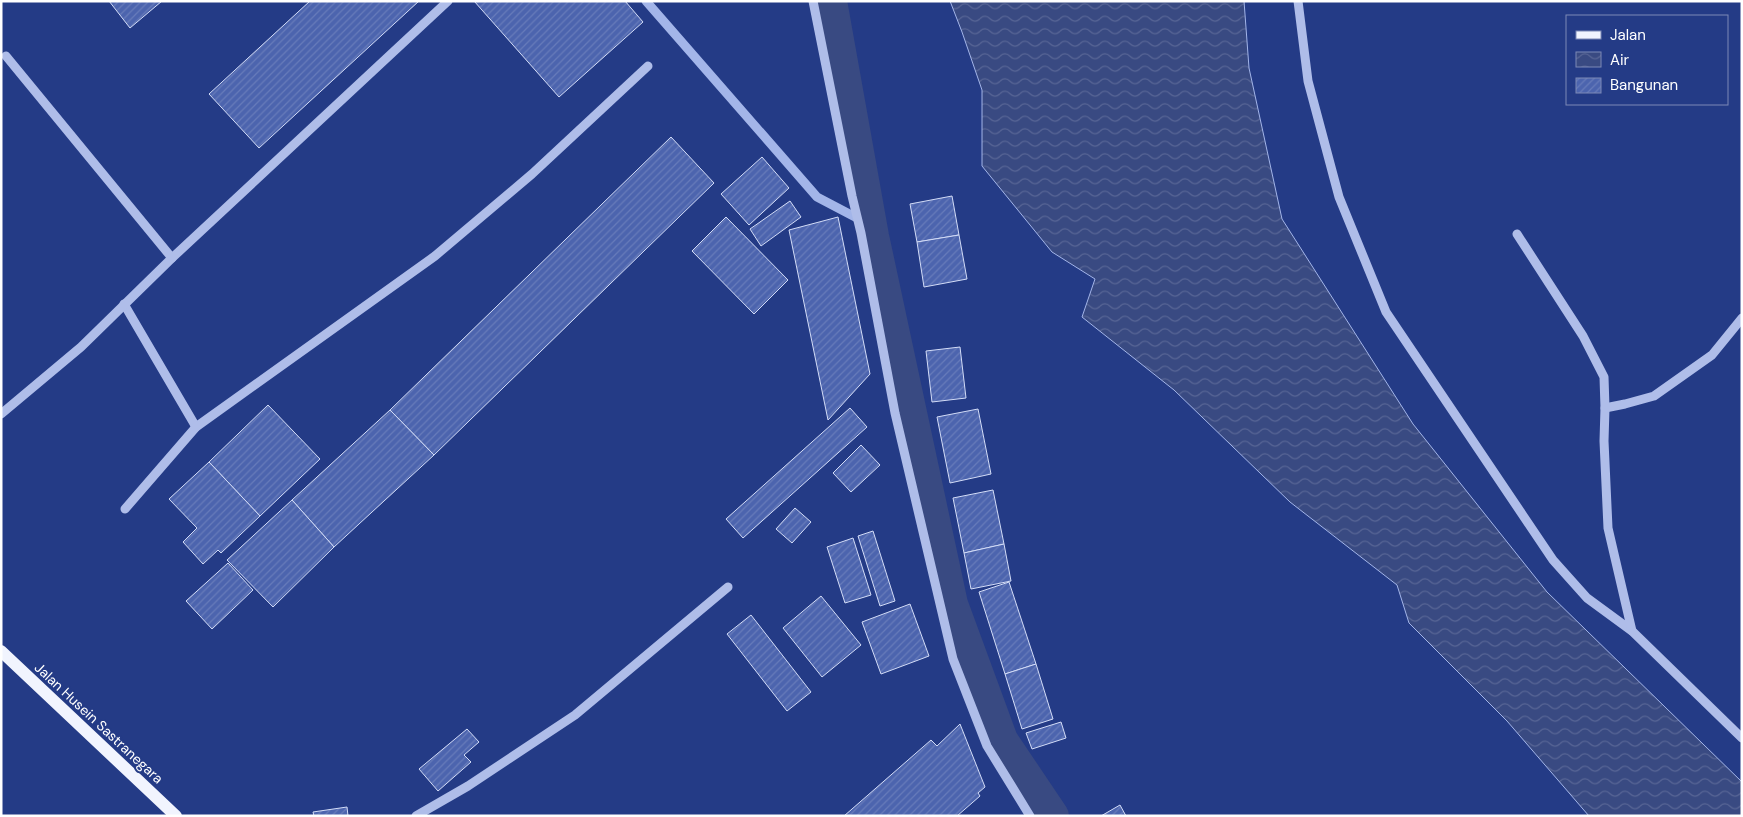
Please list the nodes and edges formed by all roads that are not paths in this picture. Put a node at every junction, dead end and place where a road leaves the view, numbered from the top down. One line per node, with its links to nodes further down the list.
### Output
1 (448, 1): 7 (street)
2 (813, 1): 20 (street)
3 (1298, 1): 15 (street)
4 (6, 56): 7 (street)
5 (648, 66): 12 (street)
6 (1517, 234): 10 (street)
7 (172, 258): 8 (street)
8 (124, 304): 11 (street); 12 (street)
9 (1742, 318): 10 (street)
10 (1605, 408): 15 (street)
11 (1, 414)
12 (196, 427): 13 (street)
13 (125, 509)
14 (728, 587): 19 (street)
15 (1632, 632): 17 (street)
16 (1, 651): 18 (main road, Jalan Husein Sastranegara)
17 (1742, 738)
18 (176, 816)
19 (416, 816)
20 (1030, 816)

